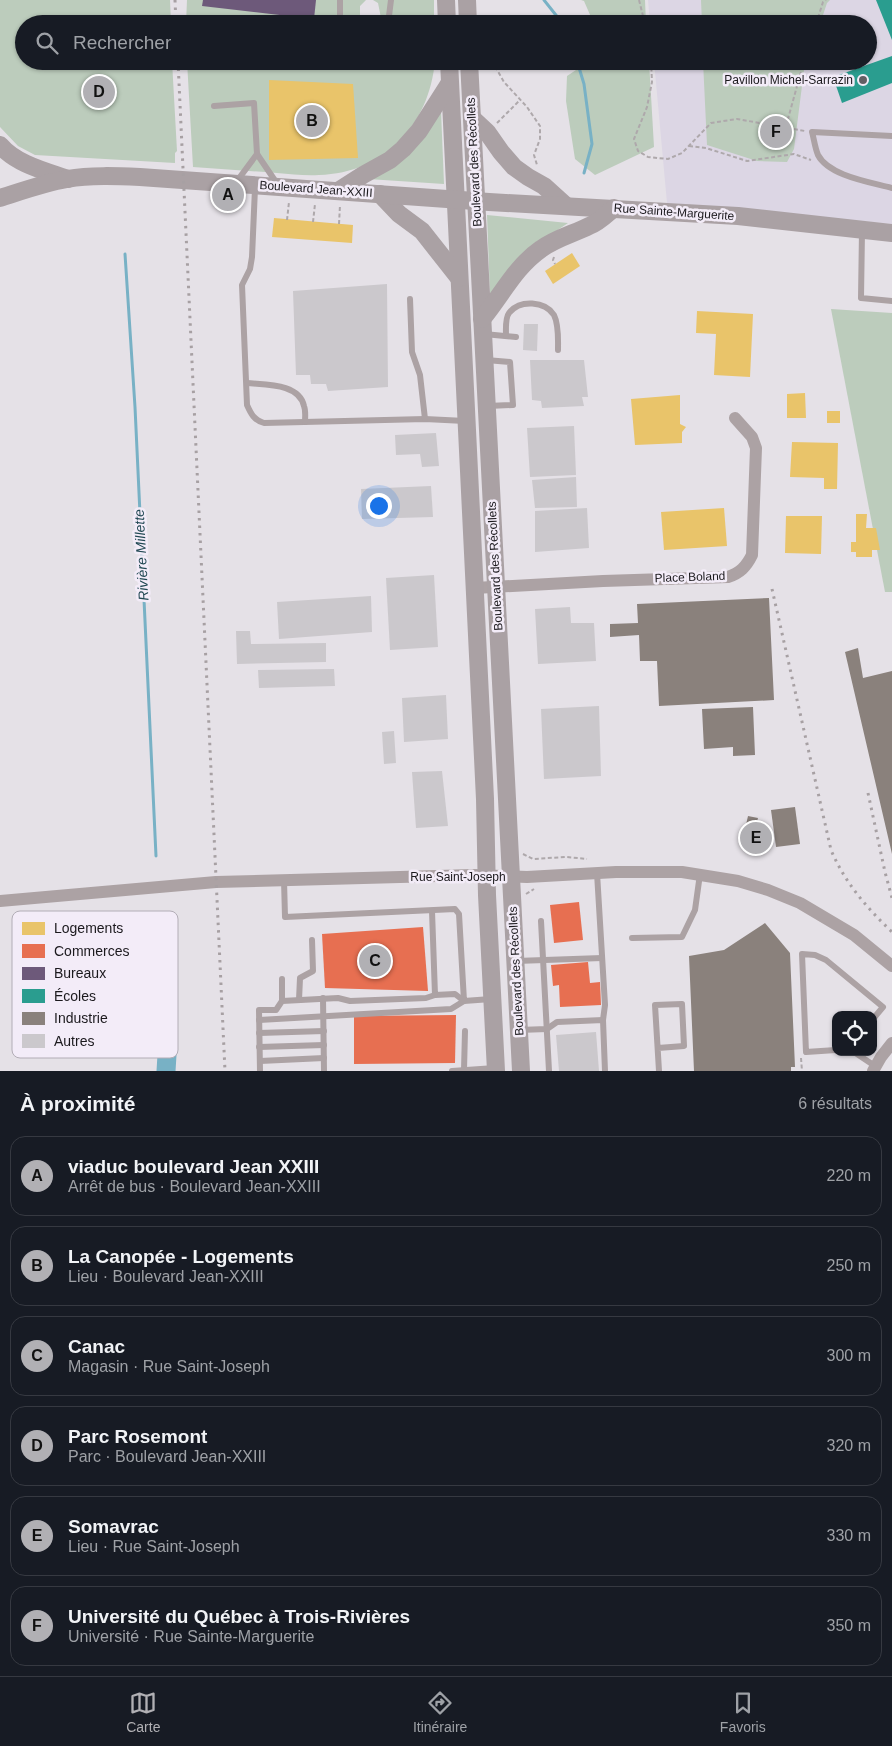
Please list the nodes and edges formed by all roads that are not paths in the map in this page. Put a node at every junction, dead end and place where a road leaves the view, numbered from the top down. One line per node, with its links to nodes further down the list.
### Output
1 (340, 0): 5 (lane)
2 (391, 0): 6 (lane)
3 (446, 0): 7 (main road)
4 (467, 0): 8 (main road)
5 (340, 15)
6 (389, 15)
7 (447, 15)
8 (468, 15)
9 (448, 70): 11 (main road, Boulevard des Récollets)
10 (469, 70): 13 (main road, Boulevard des Récollets)
11 (449, 84): 24 (main road); 25 (main road, Boulevard des Récollets)
12 (214, 106): 16 (lane)
13 (472, 118): 26 (main road, Boulevard des Récollets); 27 (main road)
14 (892, 136): 20 (lane)
15 (0, 145): 17 (main road)
16 (257, 154): 18 (lane); 21 (lane)
17 (68, 179): 18 (main road, Boulevard Jean-XXIII); 23 (main road, Boulevard Jean-XXIII)
18 (235, 184): 19 (main road, Boulevard Jean-XXIII)
19 (255, 185): 21 (main road, Boulevard Jean-XXIII); 39 (lane)
20 (892, 188)
21 (284, 193): 24 (main road, Boulevard Jean-XXIII)
22 (380, 194): 24 (main road, Boulevard Jean-XXIII); 25 (main road, Boulevard Jean-XXIII); 31 (main road)
23 (0, 198)
24 (339, 198)
25 (456, 199): 26 (main road, Rue Sainte-Marguerite); 31 (main road, Boulevard des Récollets)
26 (476, 201): 27 (main road, Rue Sainte-Marguerite); 34 (main road, Boulevard des Récollets)
27 (565, 206): 28 (main road, Rue Sainte-Marguerite)
28 (614, 208): 29 (main road, Rue Sainte-Marguerite); 34 (main road)
29 (862, 230): 30 (main road, Rue Sainte-Marguerite); 33 (lane)
30 (892, 233)
31 (459, 278): 43 (main road, Boulevard des Récollets)
32 (410, 299): 42 (lane)
33 (892, 301)
34 (483, 326): 35 (lane); 38 (main road, Boulevard des Récollets)
35 (506, 336): 36 (lane); 37 (lane)
36 (516, 337)
37 (558, 350)
38 (484, 360): 40 (main road, Boulevard des Récollets); 40 (lane)
39 (246, 384): 44 (lane); 44 (lane)
40 (486, 406): 45 (main road, Boulevard des Récollets)
41 (735, 418): 45 (street, Place Boland)
42 (425, 419): 43 (lane); 44 (lane)
43 (466, 421): 46 (main road, Boulevard des Récollets)
44 (304, 422)
45 (496, 586): 46 (street, Place Boland); 50 (main road, Boulevard des Récollets)
46 (475, 588): 49 (main road, Boulevard des Récollets)
47 (597, 873): 48 (street, Rue Saint-Joseph); 50 (street, Rue Saint-Joseph); 57 (lane)
48 (700, 874): 55 (lane); 60 (street, Rue Saint-Joseph)
49 (487, 876): 50 (street, Rue Saint-Joseph); 51 (street, Rue Saint-Joseph); 65 (main road, Boulevard des Récollets)
50 (511, 877): 59 (main road, Boulevard des Récollets)
51 (284, 880): 52 (street, Rue Saint-Joseph); 53 (lane)
52 (0, 901)
53 (432, 910): 62 (lane); 68 (lane)
54 (541, 921): 58 (lane)
55 (632, 938)
56 (312, 940): 66 (lane)
57 (602, 958): 58 (lane); 73 (lane)
58 (543, 960): 59 (lane); 74 (lane)
59 (515, 962): 75 (main road, Boulevard des Récollets)
60 (892, 966)
61 (282, 979): 67 (lane)
62 (435, 995): 64 (lane); 68 (lane)
63 (323, 998): 64 (lane); 66 (lane); 71 (lane)
64 (398, 999): 69 (lane)
65 (492, 999): 68 (lane); 89 (main road, Boulevard des Récollets)
66 (299, 1000): 67 (lane)
67 (282, 1001): 72 (lane)
68 (464, 1001): 69 (lane)
69 (399, 1012): 71 (lane)
70 (877, 1014): 83 (lane)
71 (323, 1016): 72 (lane); 76 (lane)
72 (259, 1020): 78 (lane)
73 (603, 1020): 74 (lane); 95 (lane)
74 (547, 1029): 75 (lane); 94 (lane)
75 (519, 1030): 93 (main road, Boulevard des Récollets)
76 (324, 1031): 78 (lane); 80 (lane)
77 (465, 1031): 88 (lane)
78 (259, 1033): 81 (lane)
79 (892, 1044): 87 (street)
80 (324, 1045): 81 (lane); 85 (lane)
81 (259, 1047): 86 (lane)
82 (658, 1048): 82 (lane); 96 (lane)
83 (832, 1050)
84 (859, 1056): 87 (lane)
85 (324, 1058): 86 (lane); 91 (lane)
86 (260, 1061): 90 (lane)
87 (874, 1068)
88 (464, 1070): 89 (lane); 92 (lane)
89 (496, 1070)
90 (260, 1071)
91 (324, 1071)
92 (452, 1071)
93 (521, 1071)
94 (549, 1071)
95 (605, 1071)
96 (659, 1071)

